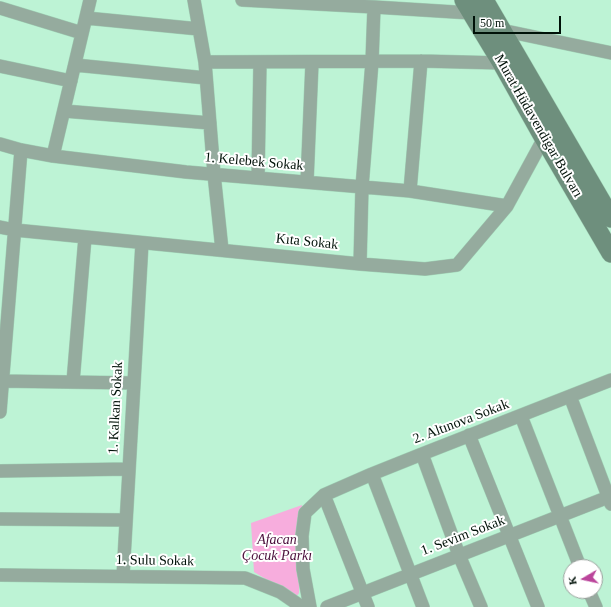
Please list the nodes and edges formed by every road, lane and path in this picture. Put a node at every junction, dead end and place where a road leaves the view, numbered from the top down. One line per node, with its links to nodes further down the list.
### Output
1 (90, 0): 7 (street)
2 (194, 0): 8 (street)
3 (242, 0): 5 (street)
4 (473, 4): 5 (street); 9 (main road, Murat Hüdavendigar Bulvarı); 17 (main road, Murat Hüdavendigar Bulvarı)
5 (374, 6): 15 (street)
6 (0, 8): 10 (street)
7 (86, 18): 8 (street); 10 (street)
8 (199, 29): 13 (street)
9 (501, 30): 11 (street); 34 (main road, Murat Hüdavendigar Bulvarı)
10 (82, 34): 18 (street)
11 (611, 53)
12 (421, 61): 15 (street); 17 (street); 32 (street)
13 (205, 62): 14 (street); 20 (street)
14 (260, 62): 16 (street); 29 (street)
15 (372, 62): 16 (street); 31 (street)
16 (312, 63): 30 (street)
17 (502, 63): 24 (main road, Murat Hüdavendigar Bulvarı)
18 (75, 65): 20 (street); 21 (street)
19 (0, 66): 21 (street)
20 (206, 78): 23 (street)
21 (71, 81): 22 (street)
22 (64, 111): 23 (street); 27 (street)
23 (210, 123): 28 (street)
24 (544, 138): 33 (street, Kıta Sokak); 40 (main road, Murat Hüdavendigar Bulvarı)
25 (0, 144): 26 (street, 1. Kelebek Sokak)
26 (21, 150): 27 (street, 1. Kelebek Sokak); 36 (street)
27 (53, 156): 28 (street, 1. Kelebek Sokak)
28 (214, 174): 29 (street, 1. Kelebek Sokak); 39 (street)
29 (258, 178): 30 (street, 1. Kelebek Sokak)
30 (307, 182): 31 (street, 1. Kelebek Sokak)
31 (362, 187): 32 (street, 1. Kelebek Sokak); 41 (street)
32 (410, 191): 33 (street, 1. Kelebek Sokak)
33 (507, 206): 41 (street, Kıta Sokak)
34 (611, 218)
35 (0, 227): 36 (street, Kıta Sokak)
36 (15, 230): 37 (street, Kıta Sokak); 43 (street)
37 (85, 237): 38 (street, Kıta Sokak); 44 (street)
38 (142, 243): 39 (street, Kıta Sokak); 45 (street, 1. Kalkan Sokak)
39 (222, 250): 41 (street, Kıta Sokak)
40 (611, 253)
41 (360, 264)
42 (611, 380): 46 (street, 2. Altınova Sokak)
43 (1, 381): 44 (street); 47 (street)
44 (73, 382): 45 (street)
45 (134, 383): 51 (street, 1. Kalkan Sokak)
46 (570, 396): 48 (street, 2. Altınova Sokak); 55 (street)
47 (0, 412)
48 (521, 416): 49 (street, 2. Altınova Sokak); 56 (street)
49 (469, 436): 50 (street, 2. Altınova Sokak); 59 (street)
50 (422, 454): 53 (street, 2. Altınova Sokak); 60 (street)
51 (128, 469): 52 (street); 58 (street, 1. Kalkan Sokak)
52 (0, 471)
53 (372, 474): 54 (street, 2. Altınova Sokak); 62 (street)
54 (324, 495): 65 (street); 67 (street, 2. Altınova Sokak)
55 (610, 499): 56 (street, 1. Sevim Sokak)
56 (560, 515): 59 (street, 1. Sevim Sokak); 61 (street)
57 (0, 519): 58 (street)
58 (126, 520): 64 (street, 1. Kalkan Sokak)
59 (509, 535): 60 (street, 1. Sevim Sokak); 72 (street)
60 (460, 555): 62 (street, 1. Sevim Sokak); 71 (street)
61 (577, 559)
62 (410, 574): 65 (street, 1. Sevim Sokak); 70 (street)
63 (0, 575): 64 (street, 1. Sulu Sokak)
64 (123, 576): 66 (street, 1. Sulu Sokak)
65 (363, 593): 68 (street, 1. Sevim Sokak); 69 (street)
66 (302, 607)
67 (310, 607)
68 (327, 607)
69 (368, 607)
70 (423, 607)
71 (481, 607)
72 (538, 607)

